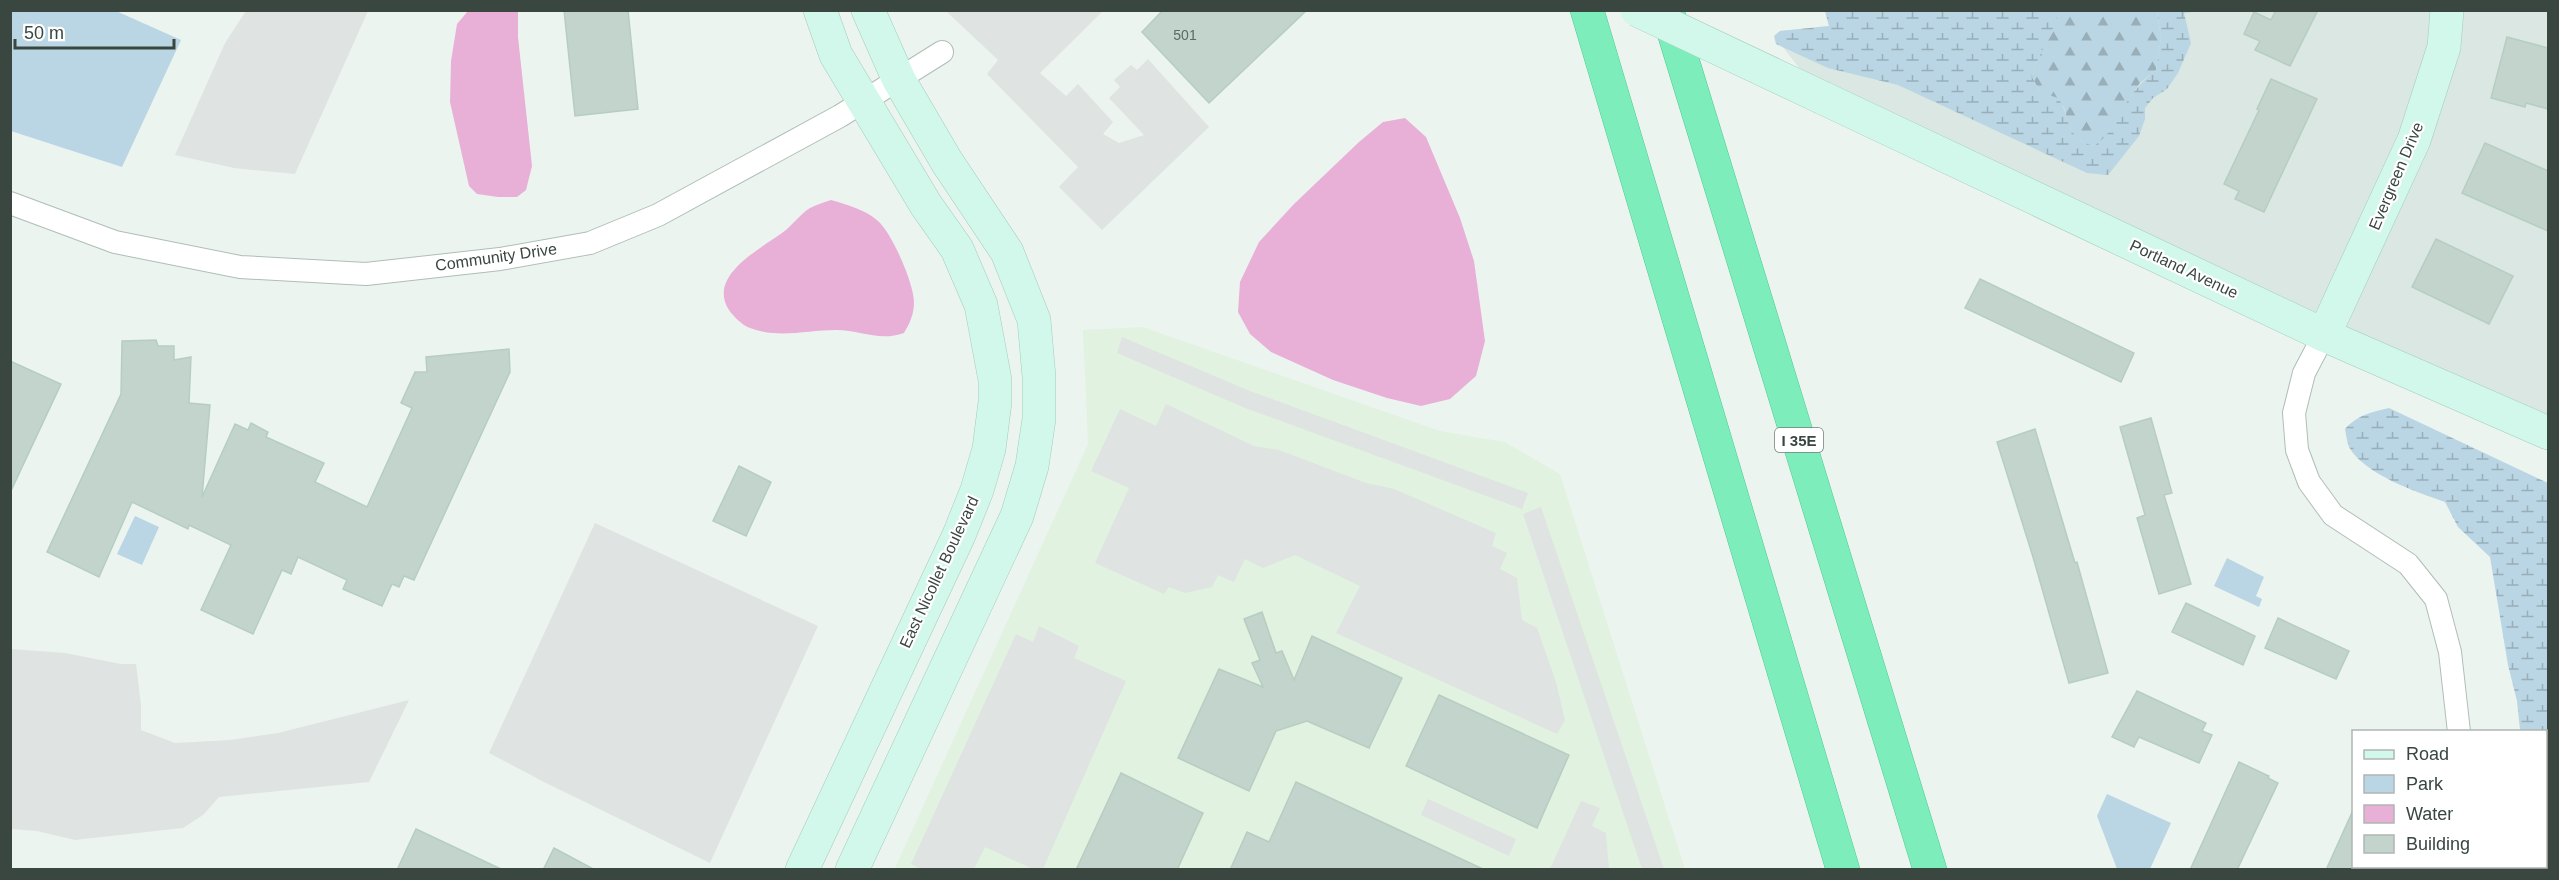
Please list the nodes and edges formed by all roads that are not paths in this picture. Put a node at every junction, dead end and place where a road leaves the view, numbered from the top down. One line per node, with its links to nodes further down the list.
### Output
1 (820, 10): 9 (street, East Nicollet Boulevard)
2 (868, 10): 8 (street)
3 (1587, 10): 14 (highway)
4 (1637, 10): 11 (street, Portland Avenue, bridge)
5 (1667, 10): 19 (highway, I 35E)
6 (2447, 10): 11 (street, Evergreen Drive)
7 (942, 52): 8 (street, Community Drive)
8 (899, 80): 9 (street, Community Drive); 16 (street)
9 (864, 102): 10 (street, Community Drive); 15 (street, East Nicollet Boulevard)
10 (10, 203)
11 (2324, 335): 12 (street, Portland Avenue); 13 (street)
12 (2548, 433)
13 (2459, 730)
14 (1821, 797): 17 (highway); 18 (highway)
15 (802, 870)
16 (852, 870)
17 (1837, 870)
18 (1843, 870)
19 (1930, 870)

